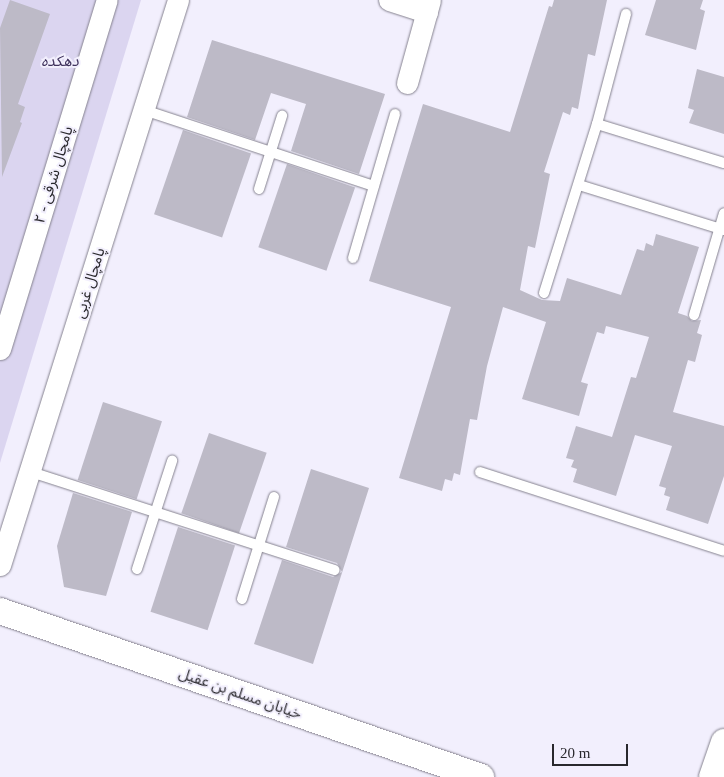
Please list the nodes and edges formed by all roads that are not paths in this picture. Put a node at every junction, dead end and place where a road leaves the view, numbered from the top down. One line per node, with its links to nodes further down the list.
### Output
1 (108, 0): 21 (street, پامچال شرقی - ۲)
2 (178, 0): 7 (street, پامچال غربی)
3 (388, 0): 4 (street)
4 (428, 6): 6 (street)
5 (626, 14): 10 (lane)
6 (407, 83)
7 (144, 110): 11 (lane); 23 (street, پامچال غربی)
8 (395, 114): 14 (lane)
9 (282, 116): 11 (lane)
10 (597, 124): 12 (lane); 13 (lane)
11 (271, 152): 14 (lane); 15 (lane)
12 (724, 163)
13 (579, 184): 17 (lane); 19 (lane)
14 (374, 186): 18 (lane)
15 (259, 189)
16 (724, 212): 17 (lane)
17 (722, 229): 20 (lane)
18 (353, 258)
19 (544, 293)
20 (694, 314)
21 (0, 350)
22 (172, 460): 26 (lane)
23 (31, 472): 26 (lane); 29 (street, پامچال غربی)
24 (480, 472): 28 (lane)
25 (274, 497): 27 (lane)
26 (156, 512): 27 (lane); 30 (lane)
27 (259, 545): 31 (lane); 32 (lane)
28 (724, 551)
29 (0, 565)
30 (137, 569)
31 (335, 570)
32 (242, 599)
33 (0, 611): 35 (street, خیابان مسلم بن عقیل)
34 (724, 742): 36 (street)
35 (481, 777)
36 (712, 777)

